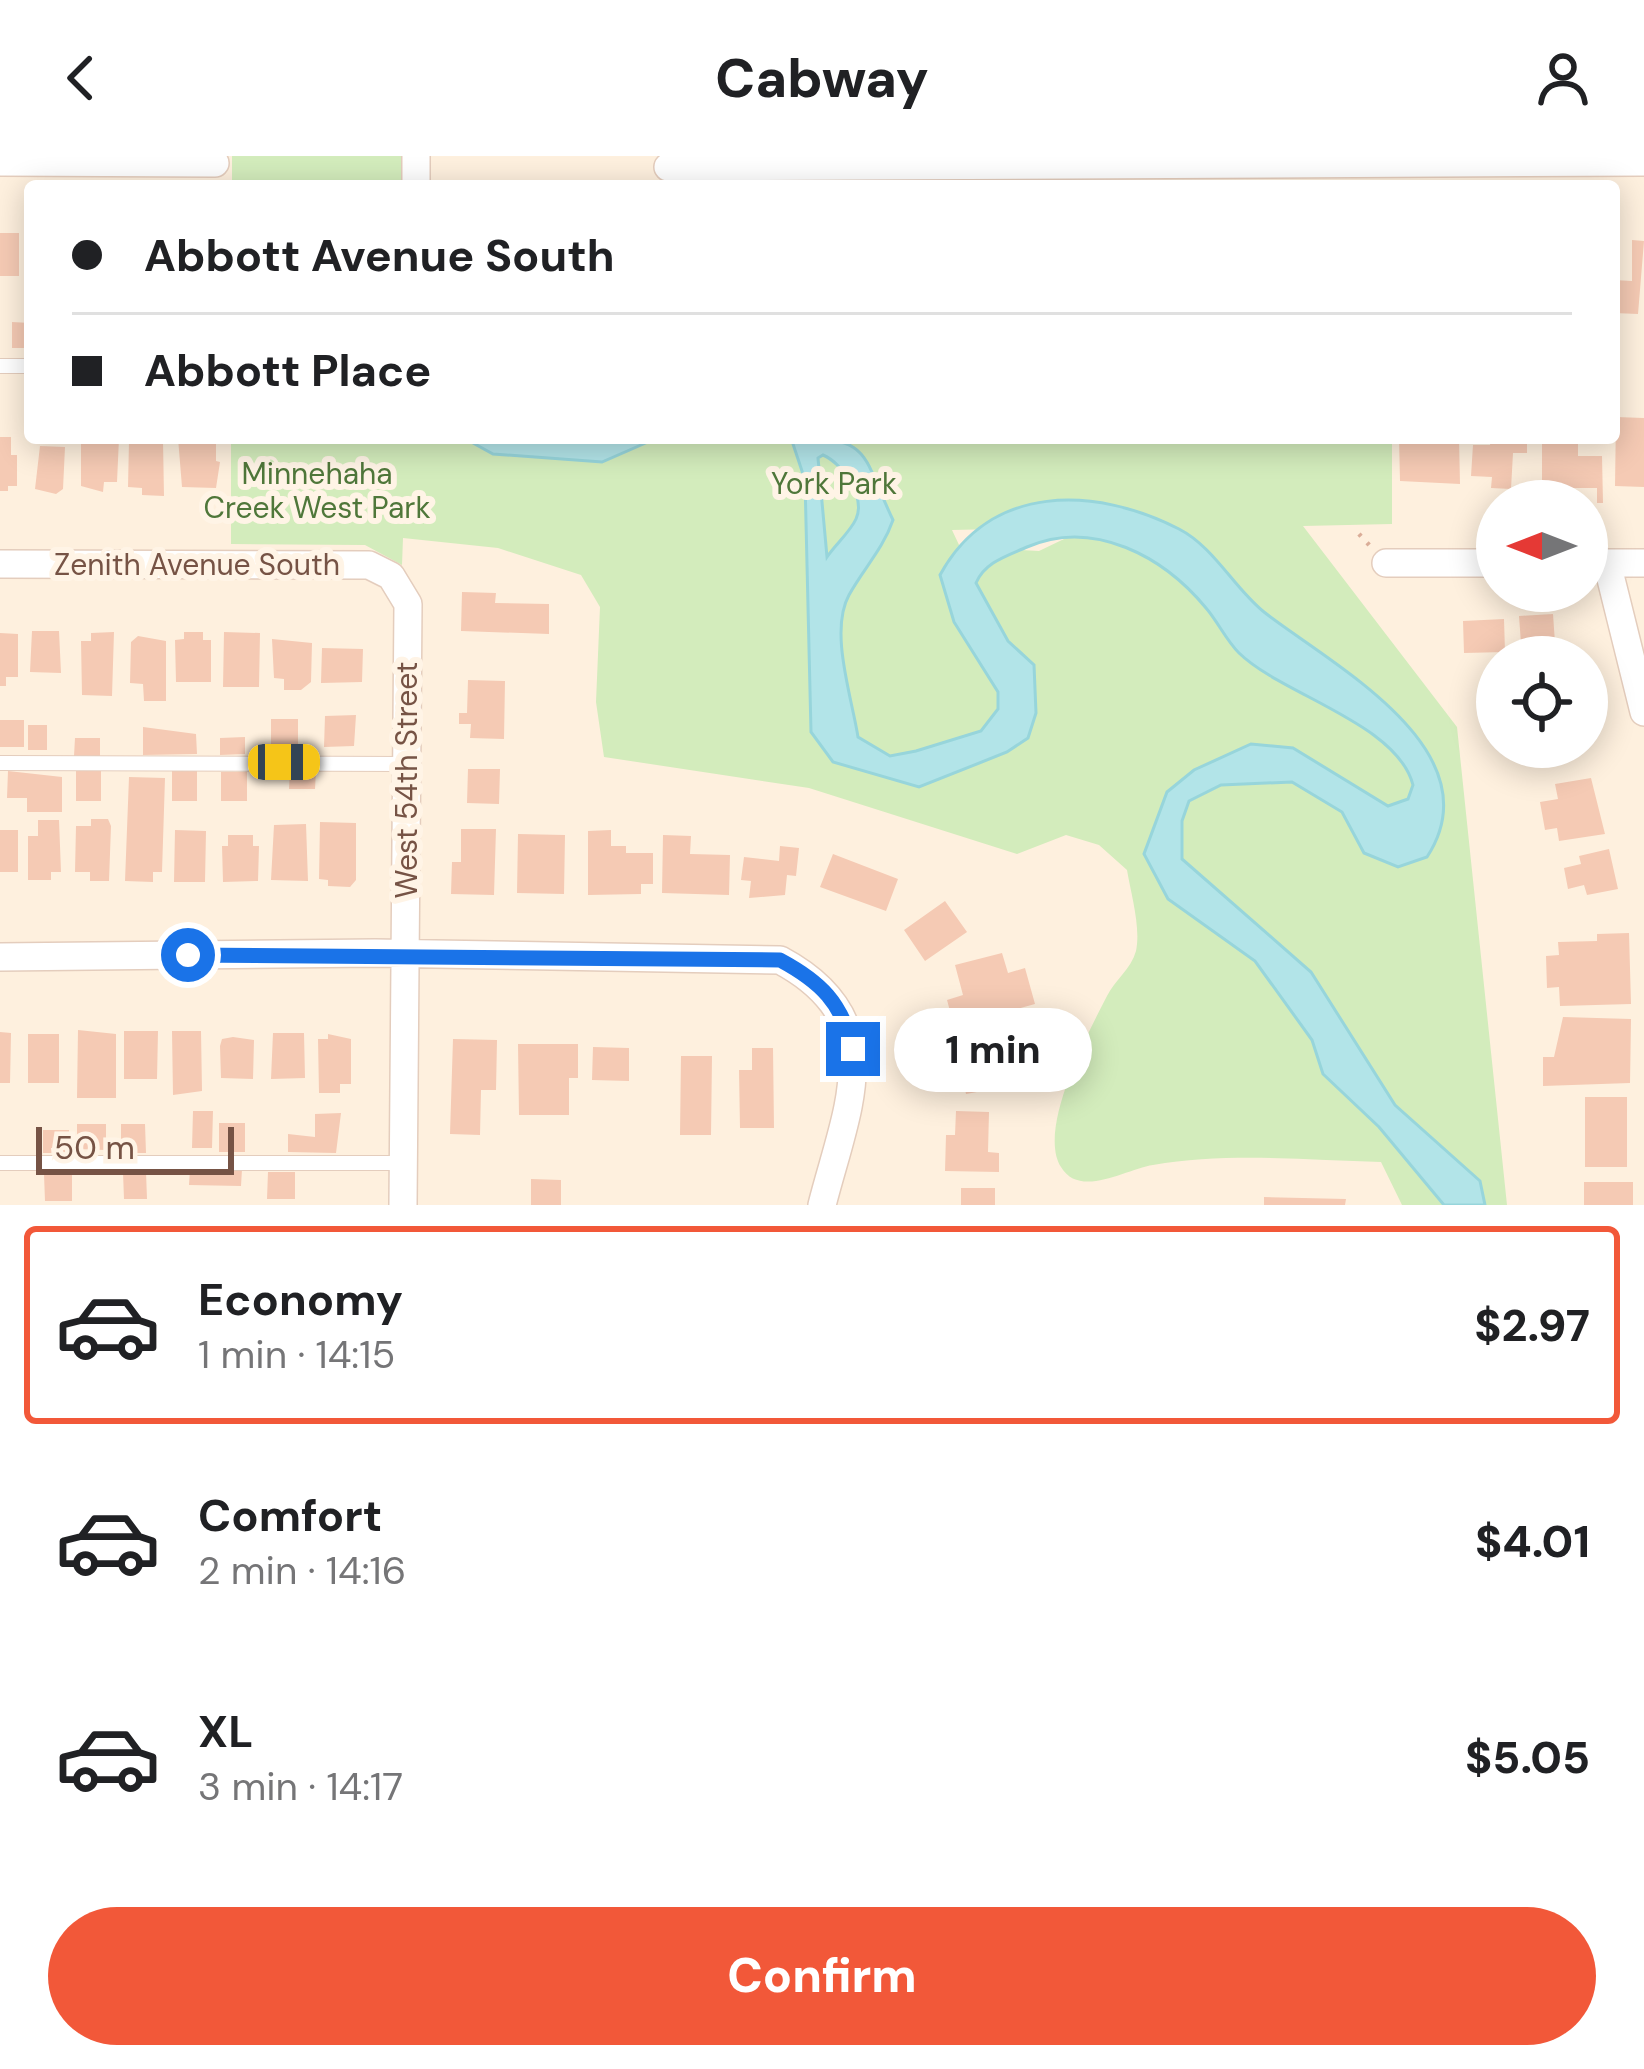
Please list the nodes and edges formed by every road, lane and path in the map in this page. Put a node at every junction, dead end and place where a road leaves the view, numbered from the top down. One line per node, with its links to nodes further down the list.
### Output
1 (1216, 160): 2 (street); 5 (street)
2 (1644, 162)
3 (0, 163): 4 (street)
4 (215, 163)
5 (668, 167)
6 (1644, 562): 9 (street)
7 (1386, 563): 8 (street)
8 (1476, 563)
9 (1608, 563)
10 (0, 564): 11 (street, Zenith Avenue South)
11 (391, 576): 15 (street, West 54th Street)
12 (1608, 598): 13 (street)
13 (1644, 712)
14 (0, 763): 15 (lane)
15 (407, 764): 17 (street, West 54th Street)
16 (0, 956): 17 (street)
17 (406, 956): 19 (street, West 54th Street); 21 (street)
18 (0, 1163): 19 (lane)
19 (404, 1163): 20 (street, West 54th Street)
20 (403, 1205)
21 (822, 1205)

